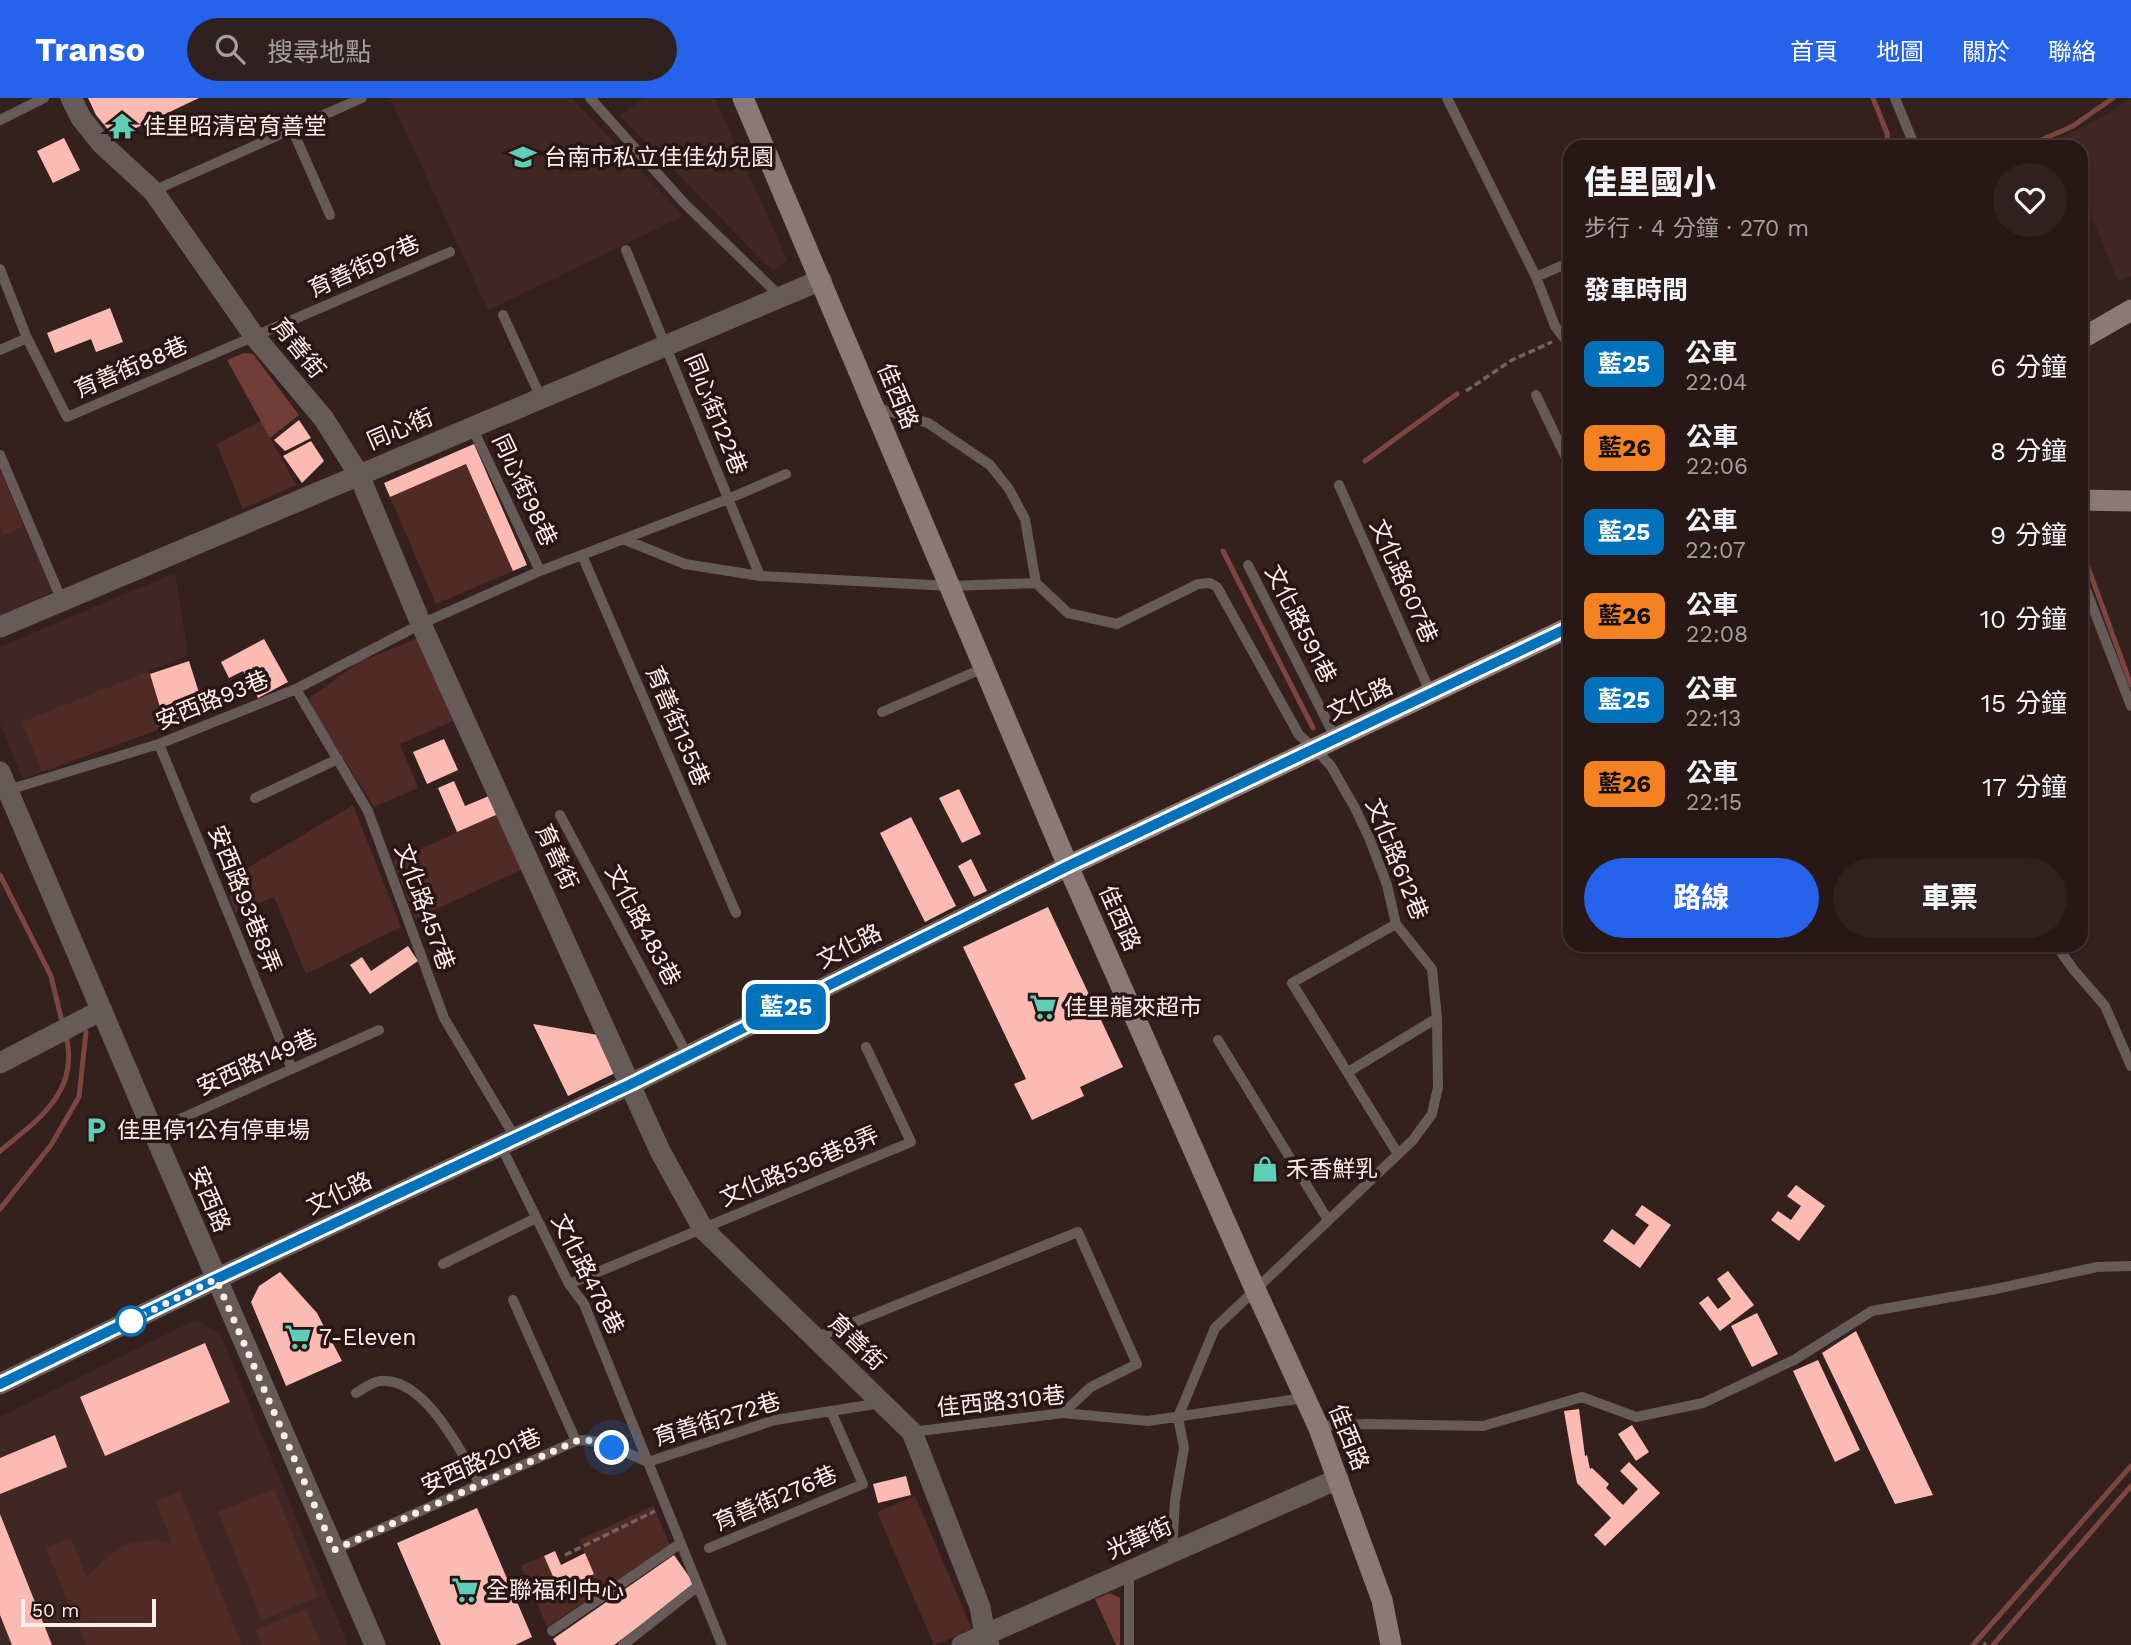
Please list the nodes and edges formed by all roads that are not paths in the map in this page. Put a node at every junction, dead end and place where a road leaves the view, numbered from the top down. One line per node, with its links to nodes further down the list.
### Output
1 (44, 98): 8 (lane)
2 (71, 98): 11 (street, 育善街)
3 (362, 98): 9 (lane)
4 (590, 98): 19 (lane)
5 (743, 98): 18 (street, 佳西路)
6 (1447, 98): 17 (lane)
7 (1895, 98): 10 (lane)
8 (0, 120)
9 (292, 129): 11 (lane); 12 (lane)
10 (1912, 140)
11 (153, 191): 23 (street, 育善街)
12 (330, 215)
13 (626, 250): 26 (lane, 同心街122巷)
14 (450, 252): 23 (lane, 育善街97巷)
15 (1563, 265): 17 (lane)
16 (0, 270): 25 (lane)
17 (1536, 277): 24 (lane)
18 (821, 280): 19 (street, 同心街); 30 (street, 佳西路)
19 (781, 297): 26 (street, 同心街)
20 (2131, 310): 22 (street)
21 (503, 315): 29 (lane)
22 (2088, 336)
23 (255, 337): 25 (lane, 育善街88巷); 35 (street, 育善街)
24 (1563, 337)
25 (27, 338): 27 (lane)
26 (665, 346): 29 (street, 同心街); 37 (lane, 同心街122巷)
27 (0, 350)
28 (1536, 395): 32 (lane)
29 (541, 398): 31 (street, 同心街)
30 (874, 407): 45 (lane); 46 (street, 佳西路)
31 (472, 427): 35 (street, 同心街); 43 (lane, 同心街98巷)
32 (1563, 451)
33 (0, 455): 48 (lane)
34 (786, 474): 37 (lane, 同心街122巷)
35 (359, 475): 48 (street, 同心街); 49 (street, 育善街)
36 (1339, 485): 54 (lane, 文化路607巷)
37 (728, 499): 40 (lane); 44 (lane, 同心街122巷)
38 (2088, 500): 39 (street)
39 (2131, 501)
40 (623, 540): 41 (lane); 44 (lane)
41 (582, 555): 43 (lane); 66 (lane, 育善街135巷)
42 (1248, 565): 57 (lane, 文化路591巷)
43 (540, 571): 49 (lane)
44 (760, 576): 46 (lane)
45 (1036, 583): 46 (lane); 59 (lane, 文化路612巷)
46 (950, 586): 52 (street, 佳西路)
47 (2088, 595): 55 (lane)
48 (62, 601): 50 (street, 同心街)
49 (421, 624): 53 (lane, 安西路93巷); 79 (street, 育善街)
50 (0, 627)
51 (1563, 630): 54 (street, 文化路)
52 (985, 668): 56 (lane); 65 (street, 佳西路)
53 (296, 689): 58 (lane, 安西路93巷); 60 (lane, 文化路457巷)
54 (1431, 694): 57 (street, 文化路)
55 (2131, 706)
56 (882, 712)
57 (1336, 739): 59 (street, 文化路)
58 (159, 744): 61 (lane, 安西路93巷); 77 (lane, 安西路93巷8弄)
59 (1315, 749): 65 (street, 文化路); 67 (lane, 文化路612巷)
60 (338, 758): 62 (lane); 81 (lane, 文化路457巷)
61 (4, 781): 64 (street, 安西路)
62 (255, 798)
63 (560, 814): 74 (lane, 文化路483巷)
64 (9, 818): 69 (street, 安西路)
65 (1068, 866): 74 (street, 文化路); 90 (street, 佳西路)
66 (736, 913)
67 (1396, 924): 70 (lane, 文化路612巷); 78 (lane)
68 (2061, 952): 76 (lane)
69 (102, 1010): 75 (street); 80 (street, 安西路)
70 (1437, 1018): 78 (lane); 82 (lane, 文化路612巷)
71 (379, 1030): 77 (lane, 安西路149巷)
72 (1218, 1040): 84 (lane)
73 (866, 1047): 85 (lane, 文化路536巷8弄)
74 (688, 1056): 79 (street, 文化路)
75 (0, 1063)
76 (2131, 1066)
77 (292, 1069): 80 (lane, 安西路149巷)
78 (1348, 1072): 82 (lane)
79 (631, 1084): 81 (street, 文化路); 85 (street, 育善街)
80 (153, 1131): 88 (street, 安西路)
81 (509, 1142): 83 (lane, 文化路478巷); 88 (street, 文化路)
82 (1398, 1154): 84 (lane, 文化路612巷)
83 (536, 1218): 86 (lane); 89 (lane, 文化路478巷)
84 (1328, 1220): 90 (lane, 文化路612巷)
85 (703, 1228): 89 (lane, 文化路536巷8弄); 92 (street, 育善街)
86 (443, 1264)
87 (2131, 1266): 100 (lane)
88 (216, 1279): 93 (street, 文化路); 108 (street, 安西路)
89 (569, 1284): 103 (lane, 文化路478巷)
90 (1255, 1289): 95 (street, 佳西路); 99 (lane)
91 (513, 1300): 102 (lane)
92 (815, 1338): 96 (street, 育善街); 98 (lane)
93 (0, 1384)
94 (356, 1393): 105 (lane)
95 (1304, 1398): 99 (lane, 佳西路310巷); 100 (street, 佳西路)
96 (881, 1402): 97 (lane, 育善街272巷); 101 (street, 育善街)
97 (831, 1411): 103 (lane, 育善街272巷); 107 (lane, 育善街276巷)
98 (1063, 1413): 99 (lane, 佳西路310巷); 101 (lane, 佳西路310巷)
99 (1178, 1417): 109 (lane)
100 (1318, 1426): 104 (street, 佳西路)
101 (912, 1432): 113 (street, 育善街)
102 (576, 1441): 103 (lane, 安西路201巷); 105 (lane, 安西路201巷)
103 (648, 1462): 106 (lane, 文化路478巷)
104 (1338, 1479): 109 (street, 光華街); 119 (street, 佳西路)
105 (480, 1484): 108 (lane, 安西路201巷)
106 (681, 1543): 111 (lane, 文化路478巷); 112 (lane)
107 (709, 1548)
108 (334, 1550): 115 (street, 安西路)
109 (1172, 1552): 110 (street, 光華街)
110 (1129, 1571): 113 (street, 光華街); 118 (lane)
111 (698, 1586): 114 (lane); 116 (lane, 文化路478巷)
112 (552, 1631)
113 (987, 1640): 117 (street, 光華街)
114 (627, 1643)
115 (375, 1645)
116 (722, 1645)
117 (962, 1645)
118 (1129, 1645)
119 (1391, 1645)

